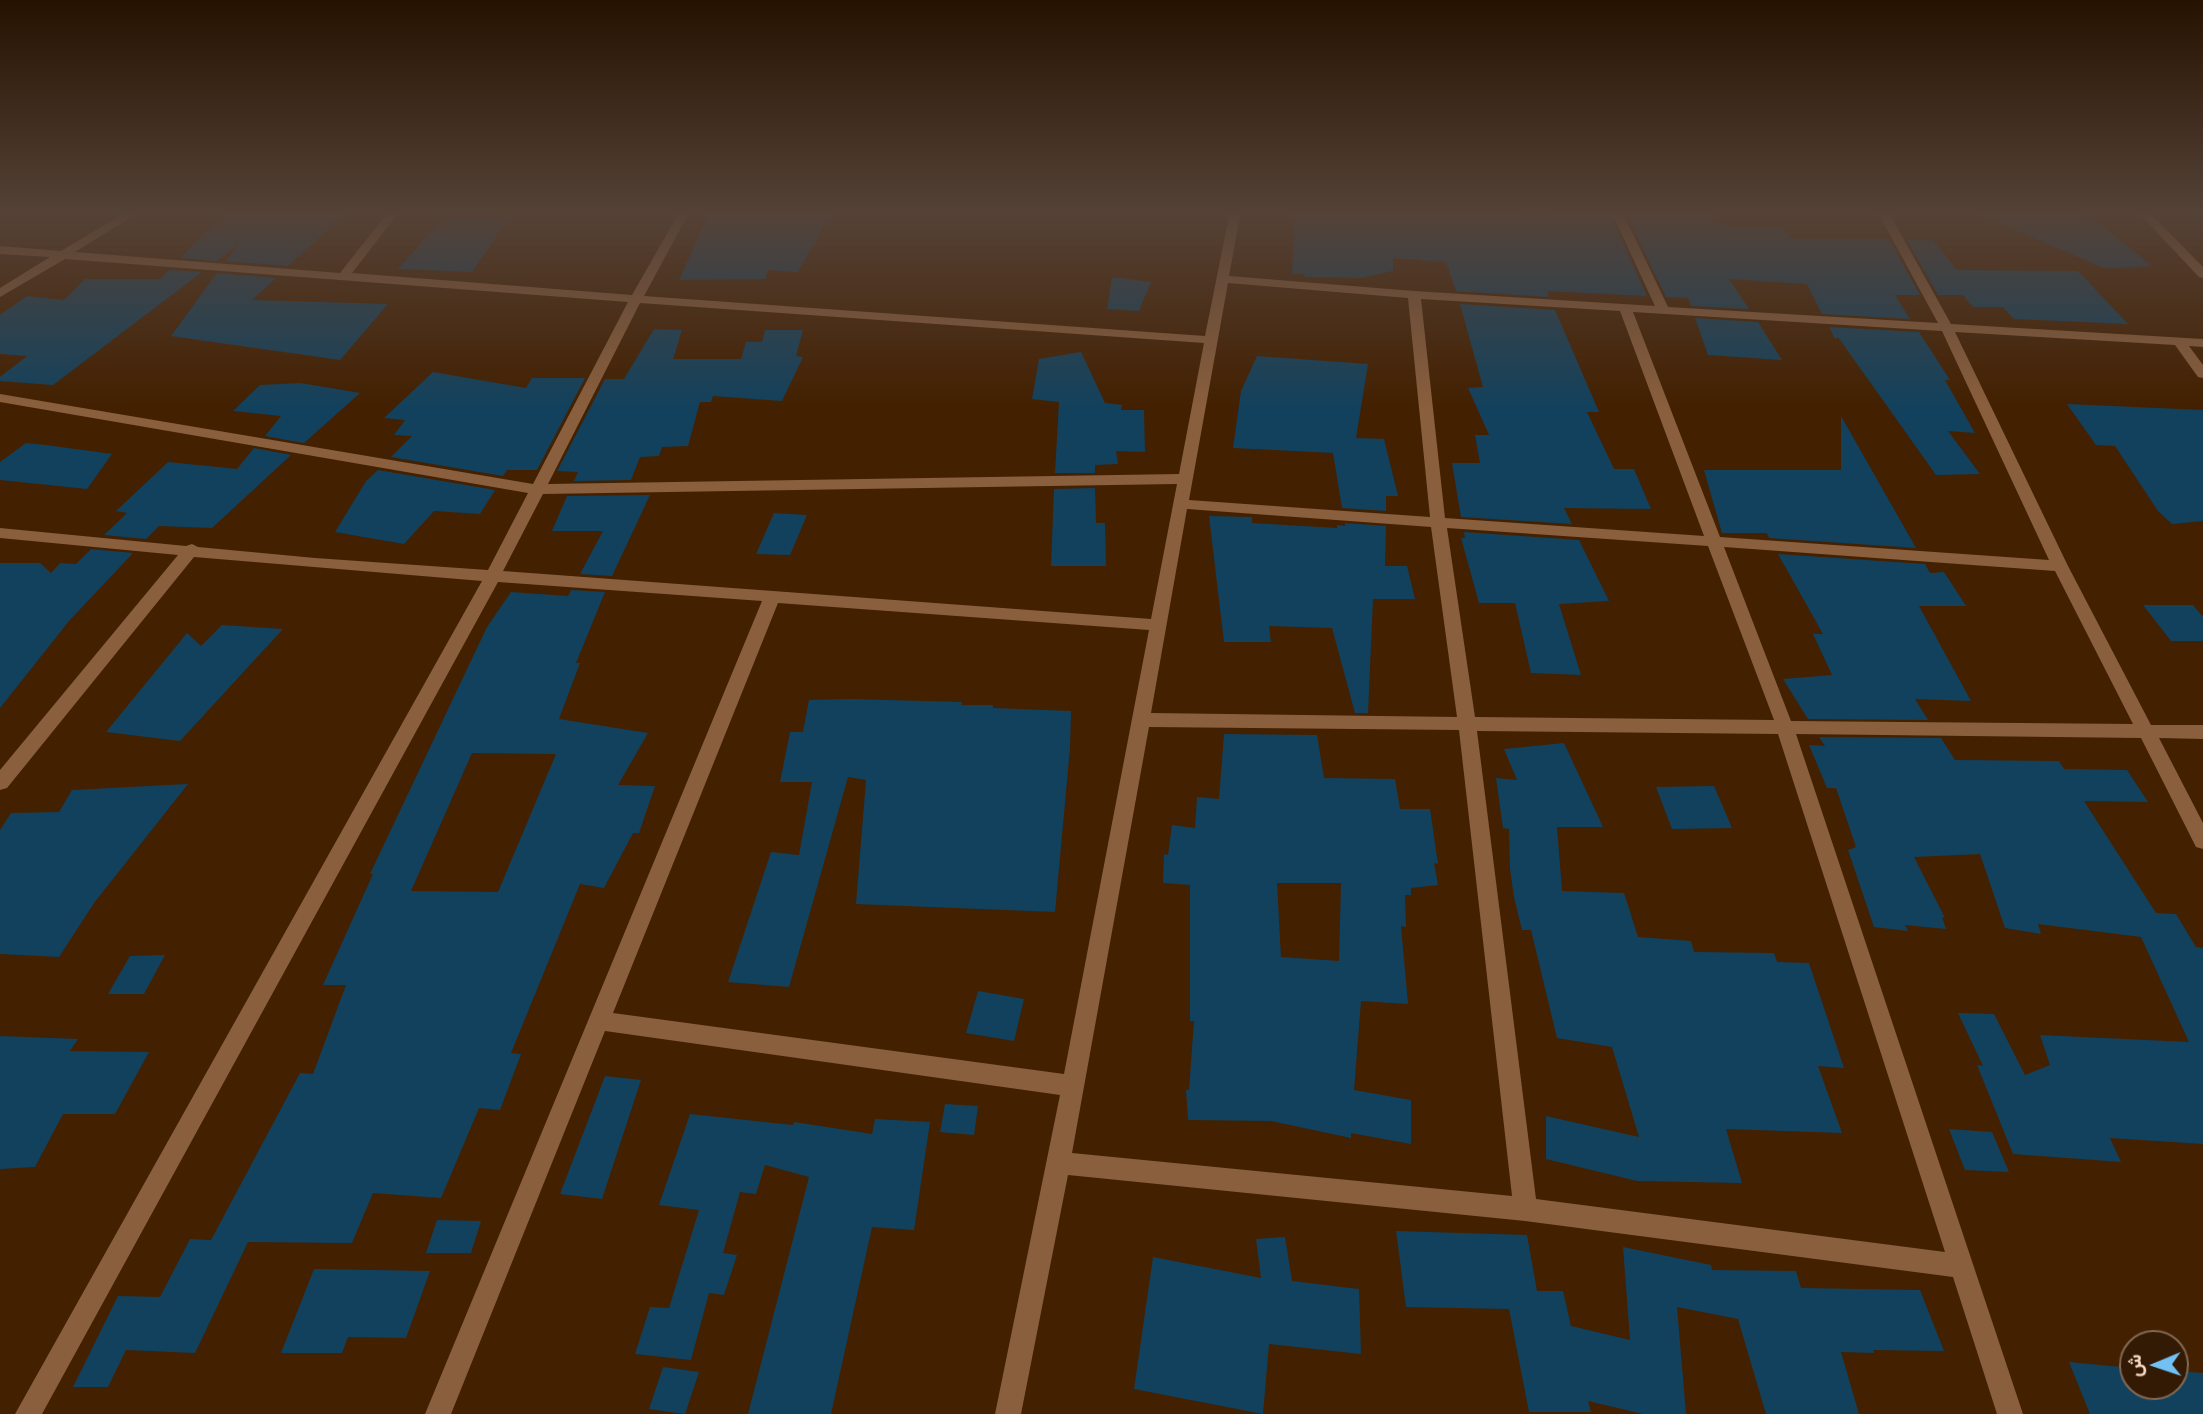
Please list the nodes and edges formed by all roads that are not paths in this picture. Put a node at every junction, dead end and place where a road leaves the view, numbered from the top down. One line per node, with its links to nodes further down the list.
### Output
1 (25, 277): 7 (street)
2 (357, 277): 9 (street)
3 (648, 277): 9 (street)
4 (1647, 277): 11 (street)
5 (1919, 277): 12 (street)
6 (1223, 278): 8 (street); 13 (street)
7 (0, 293)
8 (1414, 295): 10 (street); 21 (street)
9 (636, 299): 13 (street); 19 (street)
10 (1625, 308): 11 (street); 23 (street)
11 (1662, 310): 12 (street)
12 (1946, 327): 14 (street); 25 (street)
13 (1211, 340): 18 (street)
14 (2179, 342): 15 (street); 16 (street)
15 (2203, 343)
16 (2203, 374)
17 (0, 398): 19 (street)
18 (1186, 479): 19 (street); 20 (street)
19 (539, 489): 26 (street)
20 (1181, 504): 21 (street); 28 (street)
21 (1438, 520): 23 (street); 30 (street)
22 (0, 533): 24 (street)
23 (1712, 542): 25 (street); 31 (street)
24 (192, 550): 26 (street); 34 (street)
25 (2060, 566): 32 (street)
26 (494, 574): 27 (street); 41 (street)
27 (772, 598): 28 (street); 36 (street)
28 (1159, 625): 29 (street)
29 (1141, 720): 30 (street); 37 (street)
30 (1467, 723): 31 (street); 39 (street)
31 (1785, 727): 32 (street); 40 (street)
32 (2145, 731): 33 (street); 35 (street)
33 (2203, 732)
34 (0, 783)
35 (2203, 841)
36 (601, 1021): 37 (street); 42 (street)
37 (1073, 1086): 38 (street)
38 (1059, 1163): 39 (street); 43 (street)
39 (1525, 1209): 40 (street)
40 (1960, 1266): 44 (street)
41 (28, 1414)
42 (438, 1414)
43 (1008, 1414)
44 (2010, 1414)

